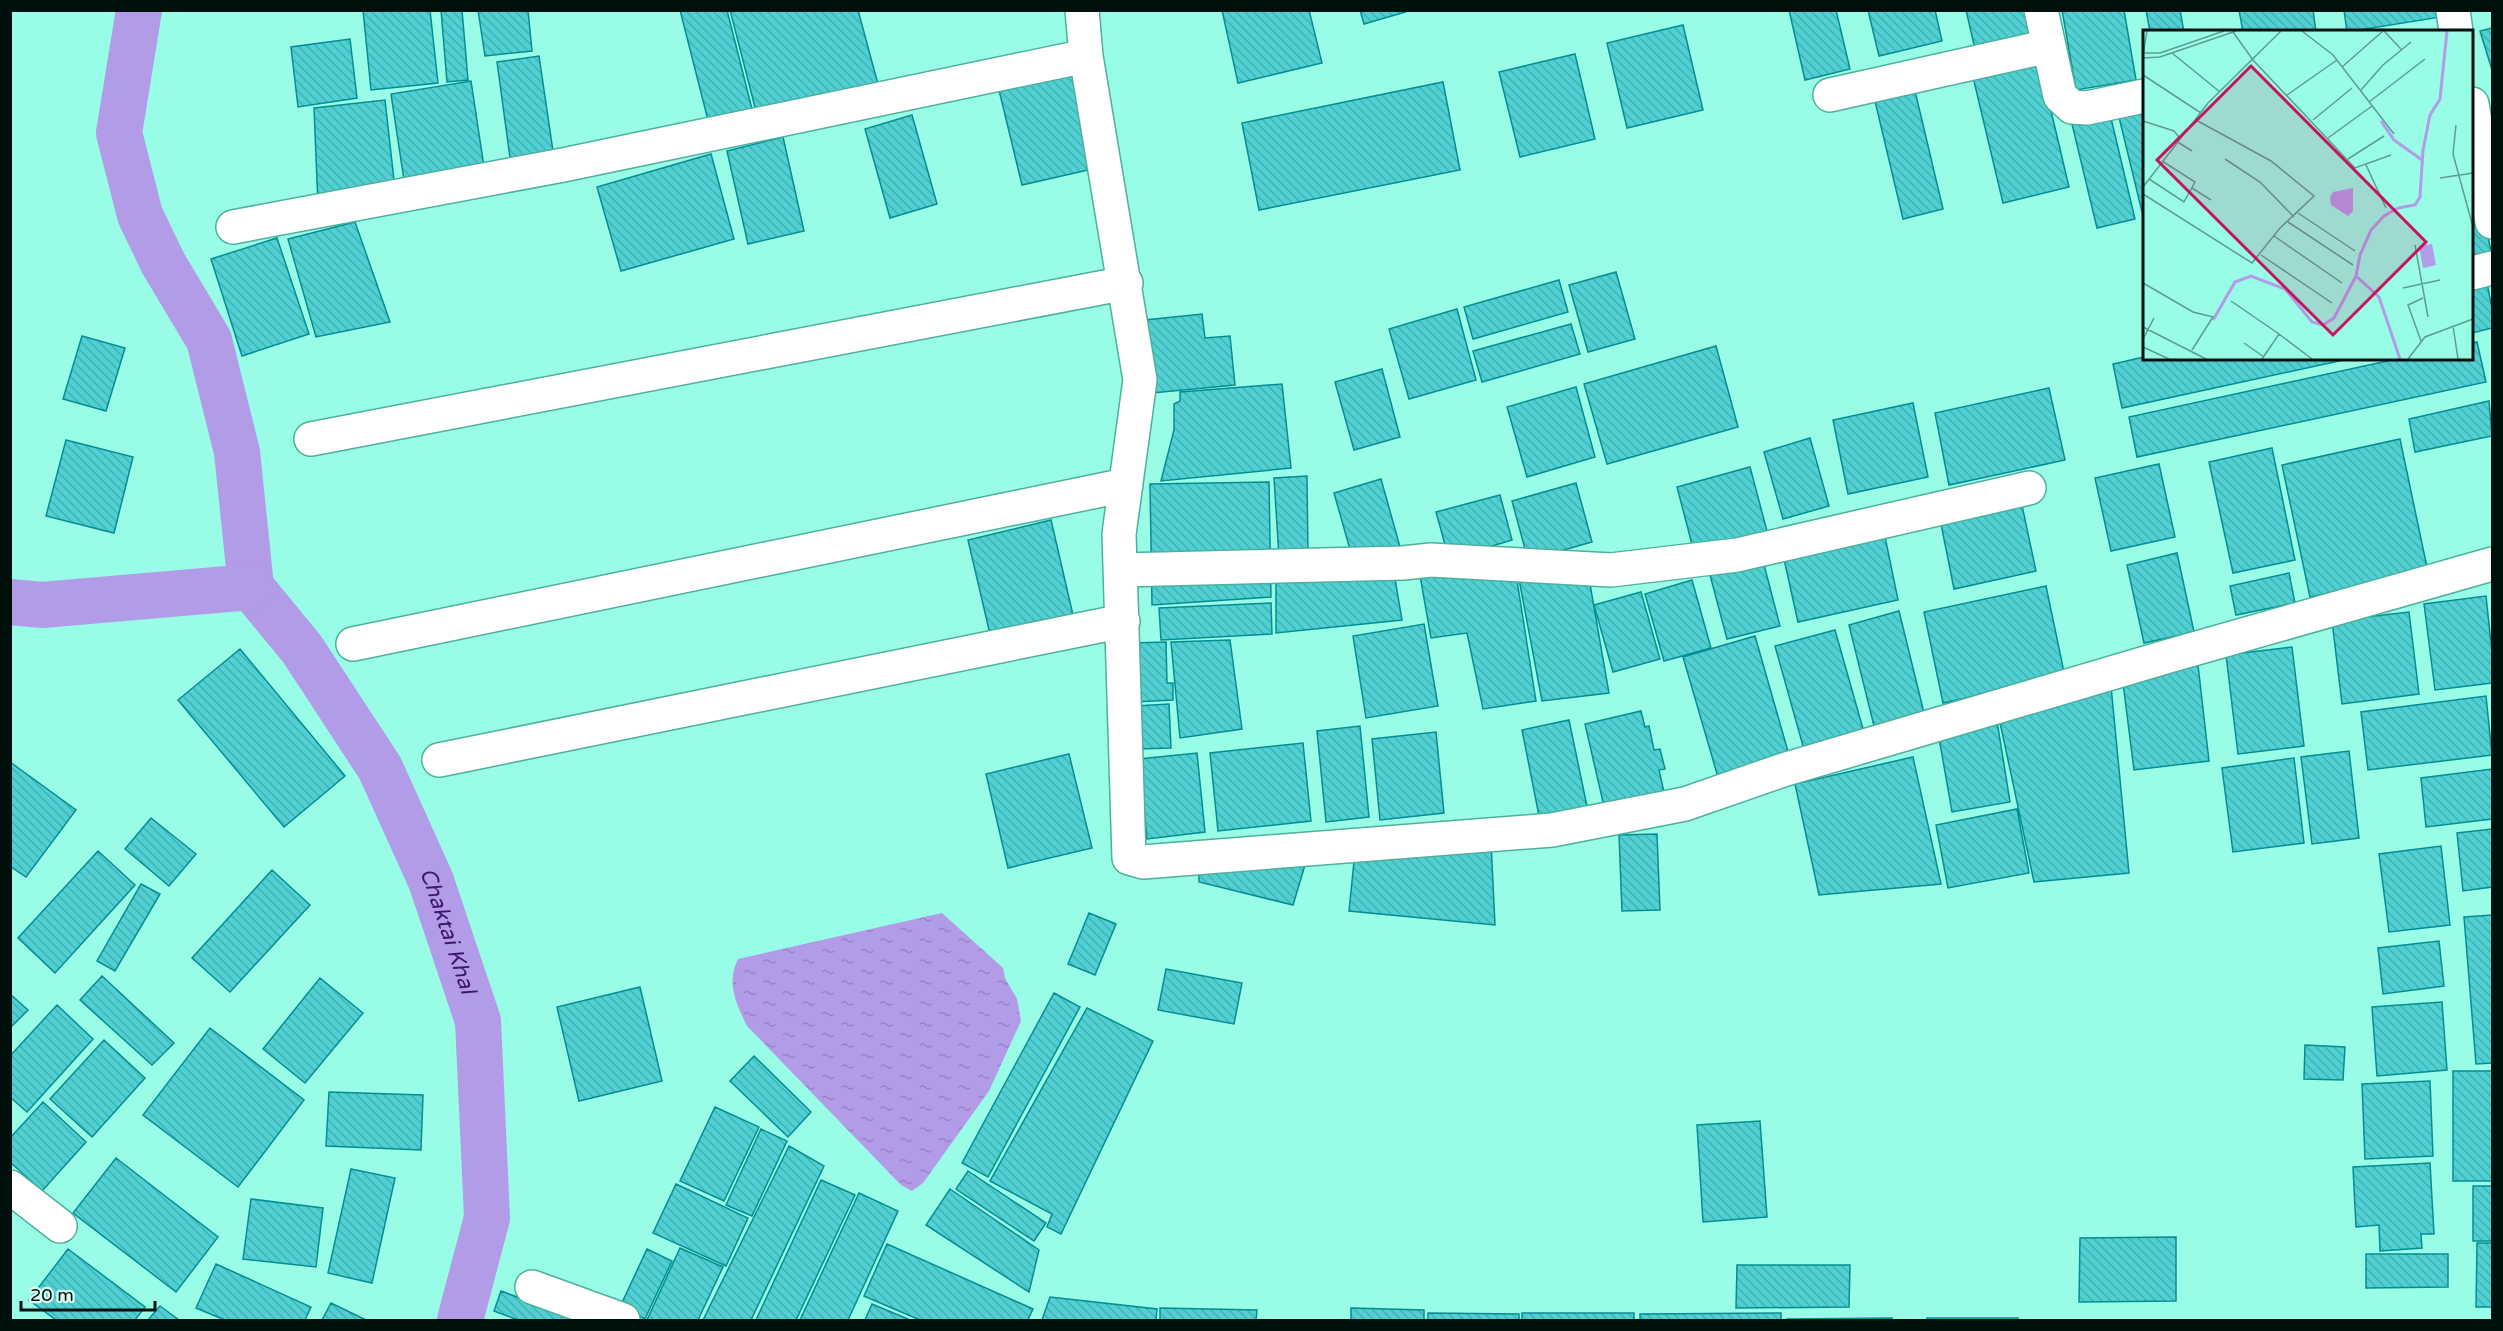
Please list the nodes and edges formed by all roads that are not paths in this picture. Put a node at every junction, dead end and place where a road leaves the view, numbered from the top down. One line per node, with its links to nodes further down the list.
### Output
1 (1082, 10): 4 (street)
2 (2041, 10): 3 (street)
3 (2049, 46): 5 (street); 6 (street)
4 (1086, 56): 9 (street); 12 (street)
5 (1830, 95)
6 (2143, 96)
7 (2473, 110): 8 (street)
8 (2493, 222)
9 (233, 227)
10 (2493, 268): 11 (street)
11 (2473, 273)
12 (1126, 284): 13 (street); 14 (street)
13 (311, 439)
14 (1126, 485): 17 (street); 19 (street)
15 (2029, 488): 17 (street)
16 (2493, 564): 18 (street)
17 (1122, 570): 18 (street)
18 (1123, 621): 20 (street)
19 (353, 644)
20 (439, 760)
21 (10, 1187): 22 (street)
22 (60, 1226)
23 (532, 1287): 24 (street)
24 (623, 1320)

